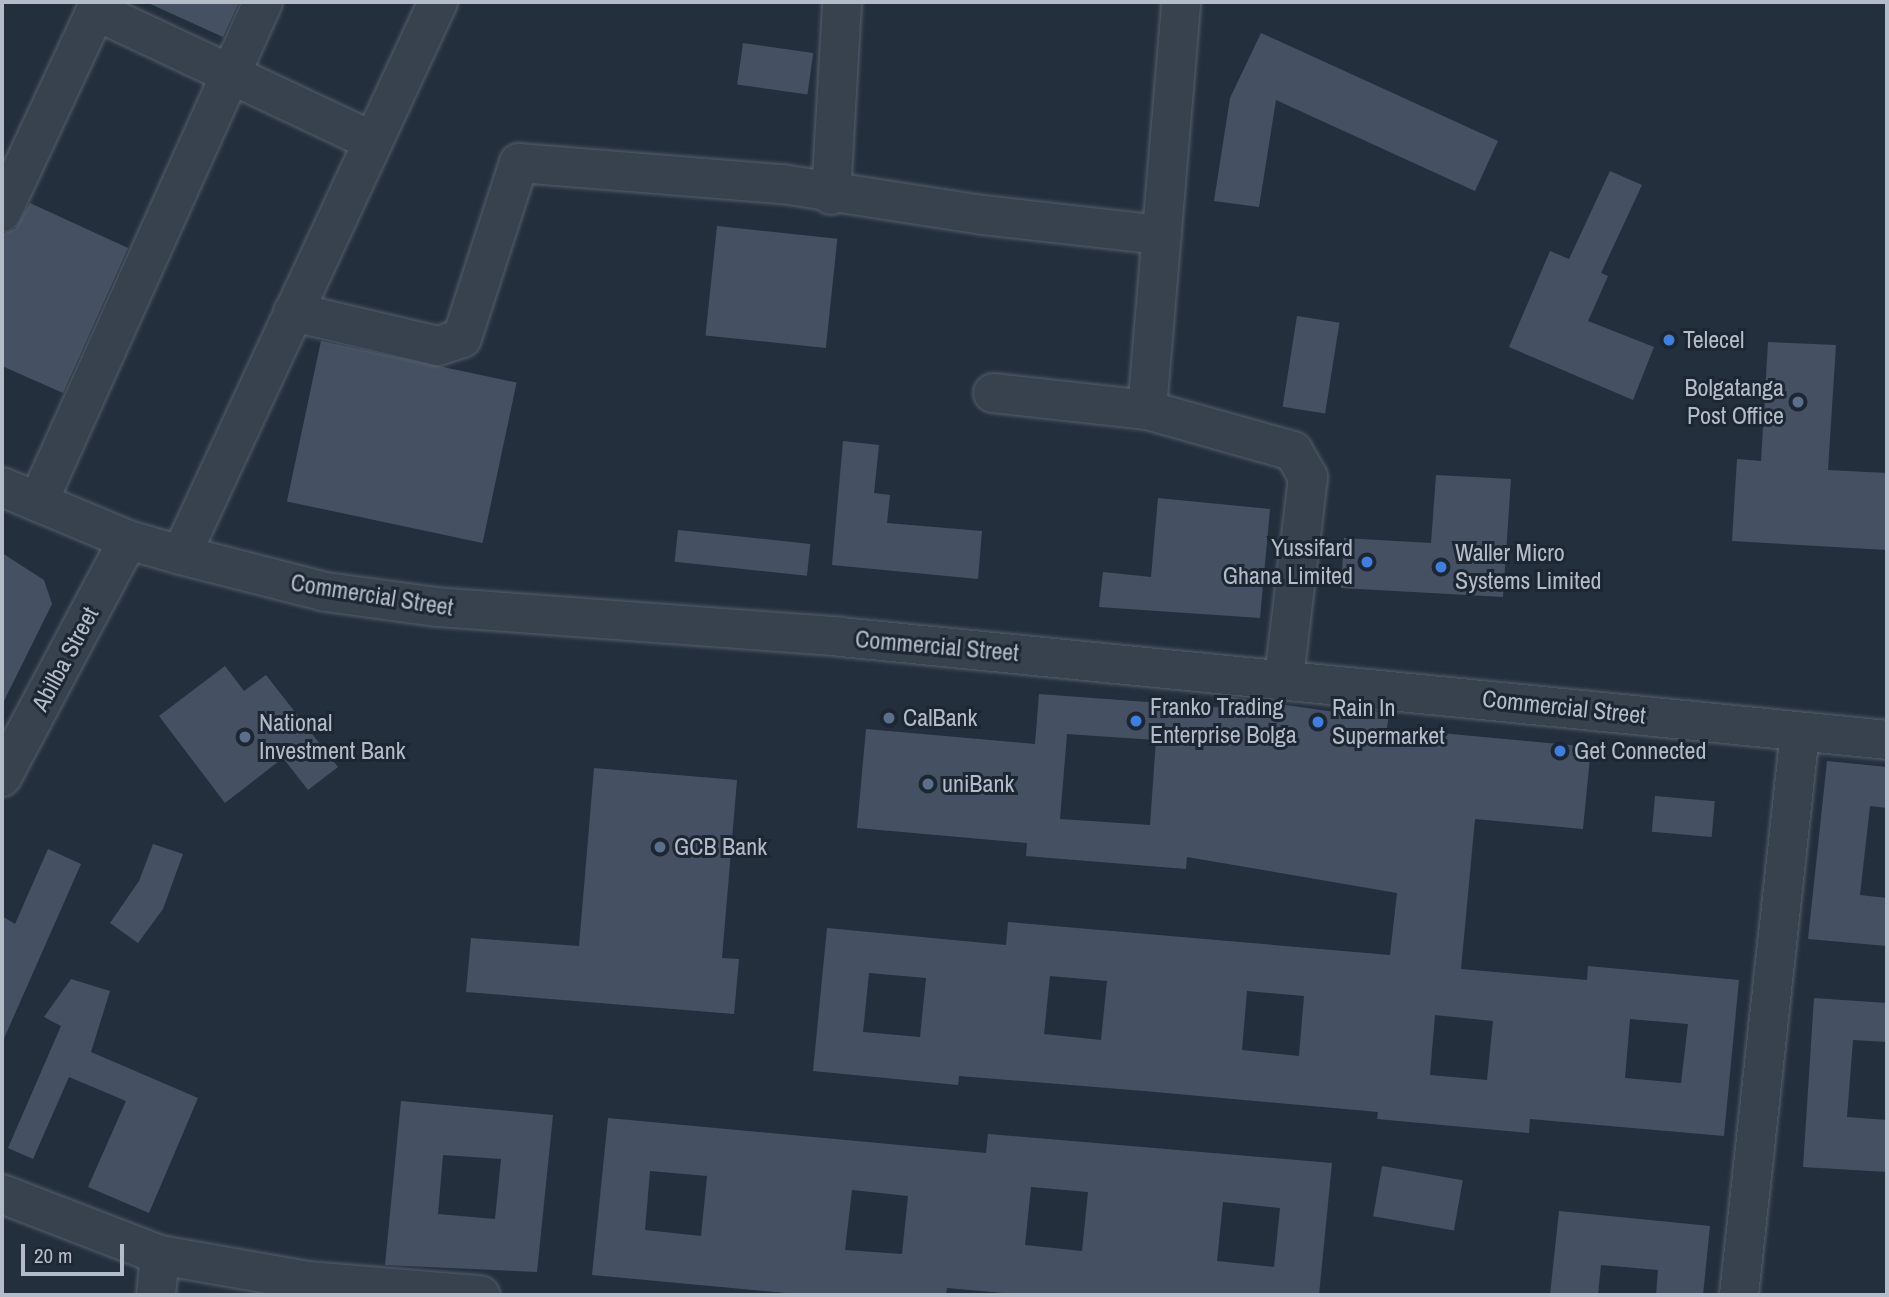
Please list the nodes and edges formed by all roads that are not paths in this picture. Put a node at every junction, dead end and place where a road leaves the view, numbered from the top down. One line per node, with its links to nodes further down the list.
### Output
1 (262, 2): 6 (street)
2 (438, 2): 7 (street)
3 (842, 2): 8 (street)
4 (1181, 2): 10 (street)
5 (98, 6): 6 (street); 9 (street)
6 (230, 74): 7 (street); 15 (street)
7 (372, 141): 11 (street)
8 (831, 195): 10 (street); 11 (street)
9 (2, 212)
10 (1162, 235): 13 (street)
11 (293, 312): 17 (street)
12 (993, 393): 13 (street)
13 (1147, 410): 18 (street)
14 (2, 486): 15 (street, Commercial Street)
15 (38, 502): 16 (street, Commercial Street)
16 (128, 540): 17 (street, Commercial Street); 21 (street, Abilba Street)
17 (181, 555): 18 (street, Commercial Street)
18 (1284, 680): 19 (street, Commercial Street)
19 (1800, 732): 20 (street, Commercial Street); 26 (street)
20 (1887, 740)
21 (2, 777)
22 (2, 1194): 23 (street)
23 (160, 1255): 24 (street); 25 (street)
24 (156, 1295)
25 (480, 1295)
26 (1739, 1295)

